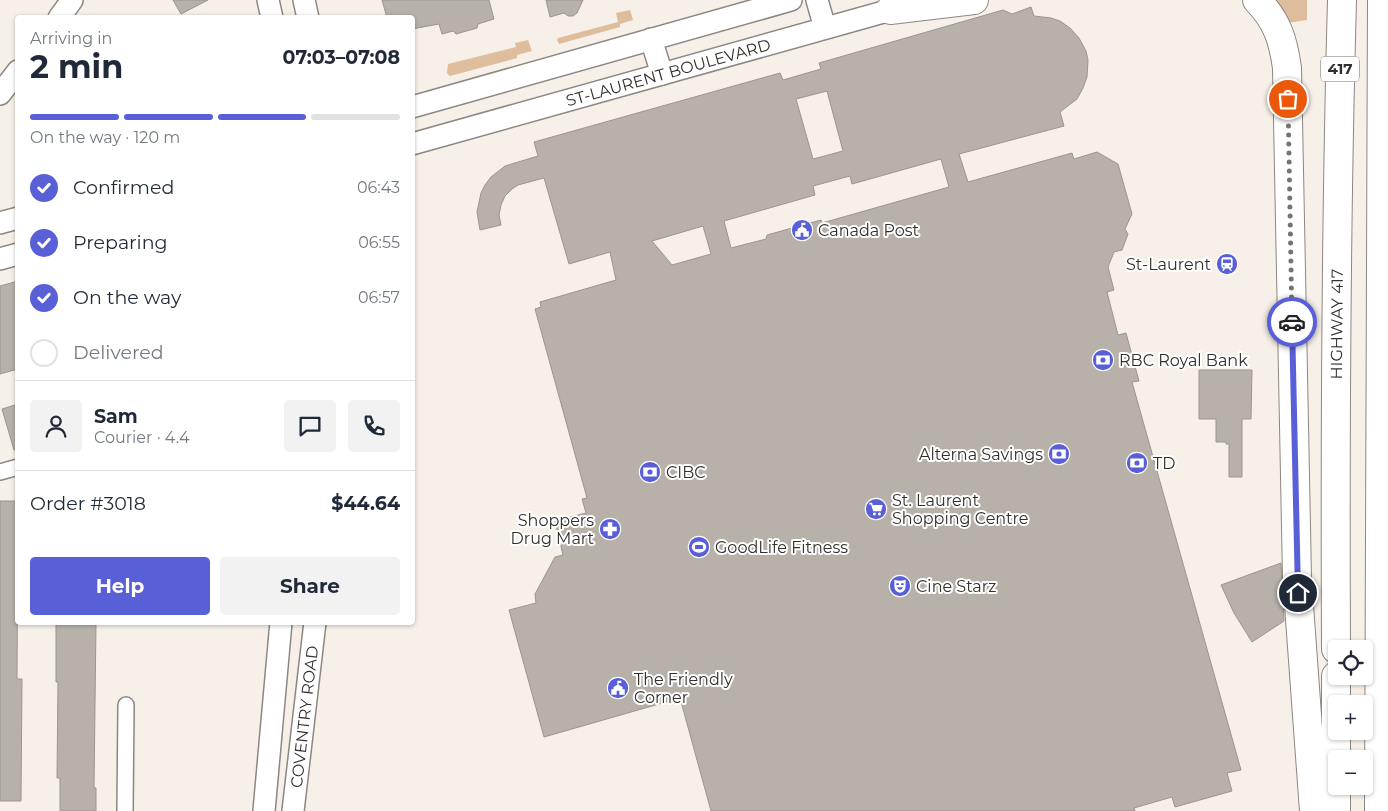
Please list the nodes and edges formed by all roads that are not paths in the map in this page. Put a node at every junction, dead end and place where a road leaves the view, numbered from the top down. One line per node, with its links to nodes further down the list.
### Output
1 (72, 0): 13 (main road)
2 (268, 0): 14 (main road)
3 (753, 0): 15 (main road)
4 (791, 0): 15 (main road)
5 (817, 0): 16 (main road)
6 (925, 0): 12 (main road, ST-LAURENT BOULEVARD)
7 (974, 0): 12 (highway)
8 (1257, 0): 38 (highway)
9 (1330, 0): 22 (highway)
10 (1342, 0): 22 (highway, HIGHWAY 417 / 417)
11 (1382, 0): 40 (highway, 417)
12 (890, 10): 16 (main road, ST-LAURENT BOULEVARD)
13 (61, 15)
14 (271, 15)
15 (733, 16): 17 (main road)
16 (825, 28): 18 (main road, ST-LAURENT BOULEVARD)
17 (651, 39): 18 (main road); 21 (main road)
18 (662, 74): 23 (main road, ST-LAURENT BOULEVARD)
19 (15, 75): 20 (main road)
20 (0, 94)
21 (415, 106)
22 (1338, 139): 32 (highway, HIGHWAY 417 / 417)
23 (416, 144)
24 (15, 219): 25 (main road)
25 (0, 223)
26 (15, 255): 27 (main road)
27 (0, 259)
28 (15, 468): 29 (street)
29 (0, 472)
30 (281, 625): 36 (main road, COVENTRY ROAD)
31 (315, 625): 37 (main road, COVENTRY ROAD)
32 (1336, 640)
33 (1336, 685): 39 (highway)
34 (126, 705): 35 (street)
35 (125, 811)
36 (264, 811)
37 (293, 811)
38 (1314, 811)
39 (1336, 811)
40 (1379, 811)

